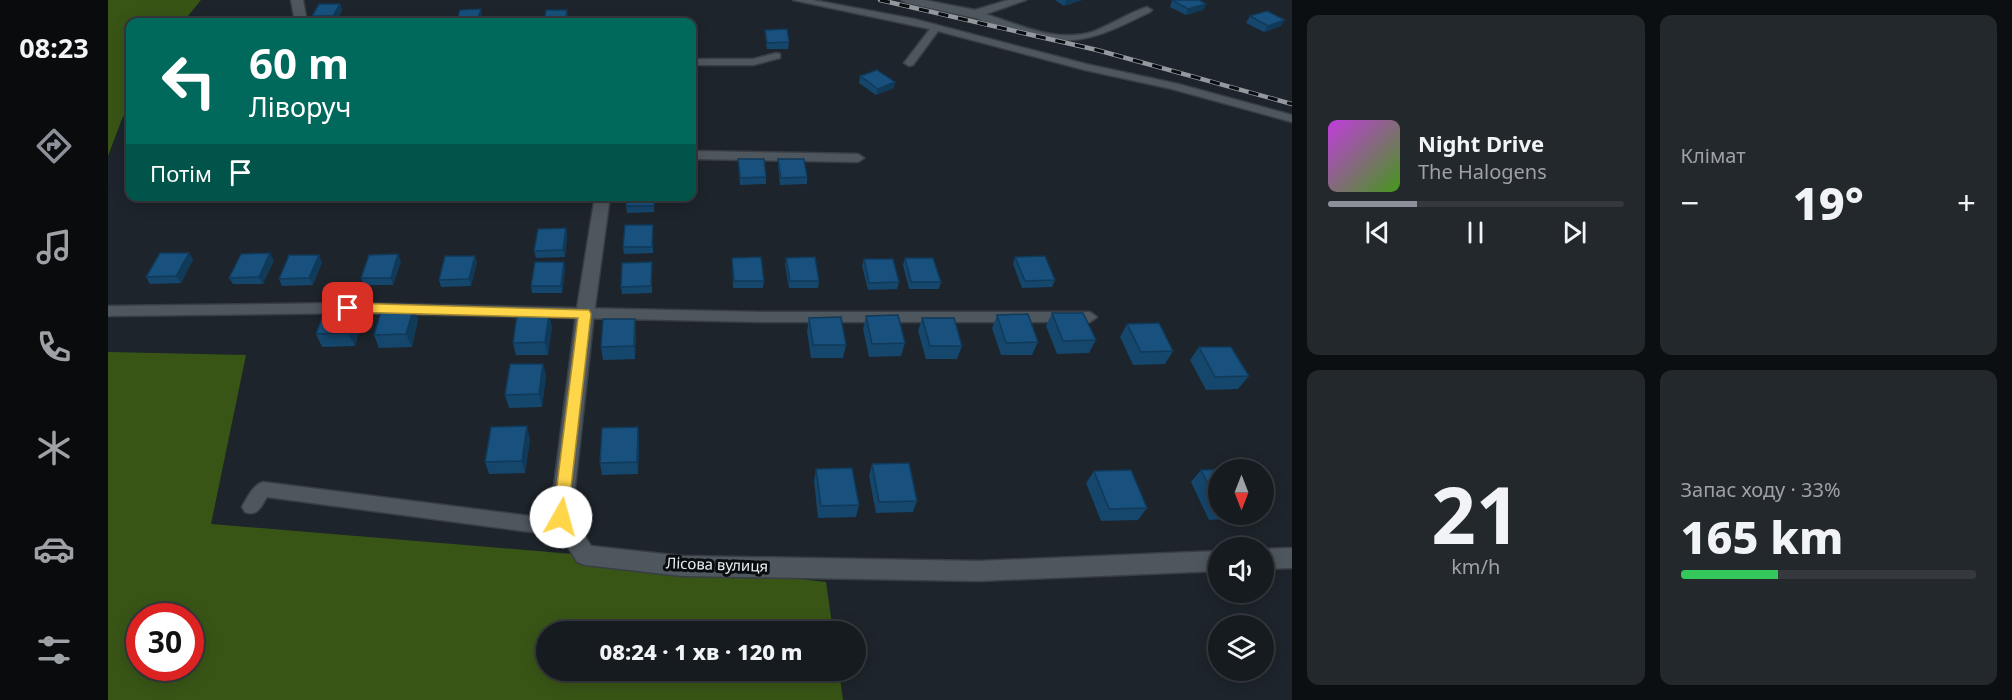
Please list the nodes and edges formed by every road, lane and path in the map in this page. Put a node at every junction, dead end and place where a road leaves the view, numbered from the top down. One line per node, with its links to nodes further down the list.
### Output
1 (297, 0): 7 (street)
2 (798, 0): 8 (lane)
3 (907, 0): 6 (street)
4 (1020, 0): 6 (street)
5 (1147, 10): 6 (lane)
6 (975, 14)
7 (301, 18)
8 (936, 28): 11 (lane); 12 (lane)
9 (776, 56): 10 (lane)
10 (696, 62)
11 (909, 63)
12 (1292, 119)
13 (696, 155): 14 (lane)
14 (858, 158)
15 (602, 201): 17 (street, Лісова вулиця)
16 (108, 311): 17 (lane)
17 (585, 314): 18 (lane); 20 (street, Лісова вулиця)
18 (1090, 317)
19 (251, 507): 20 (lane)
20 (569, 529): 23 (street, Лісова вулиця)
21 (1292, 558): 22 (street)
22 (1274, 559)
23 (1208, 561)

